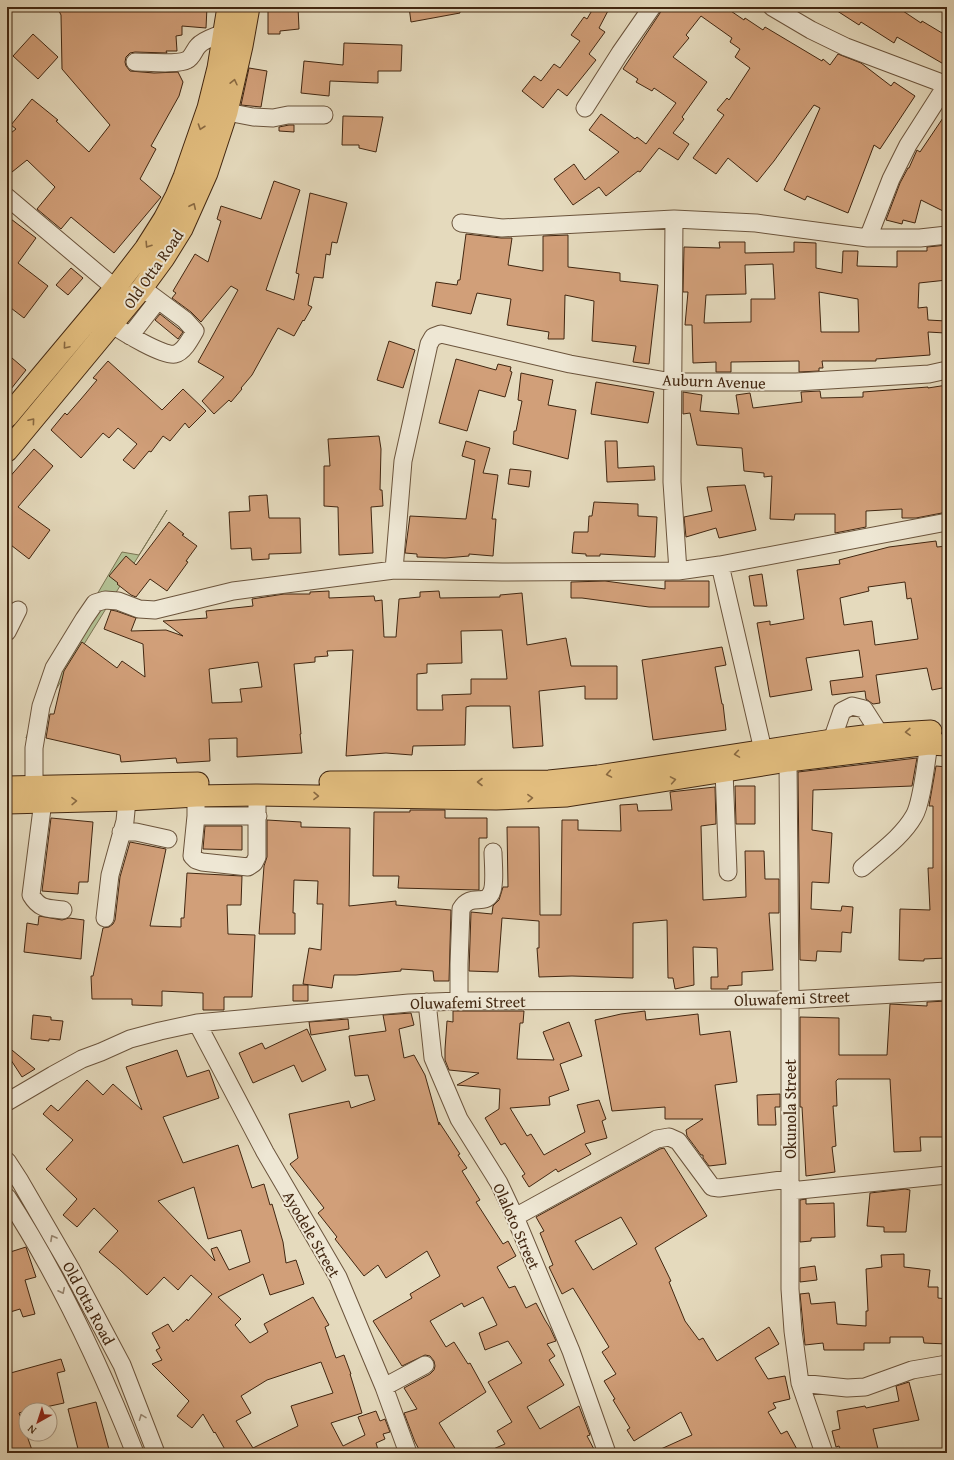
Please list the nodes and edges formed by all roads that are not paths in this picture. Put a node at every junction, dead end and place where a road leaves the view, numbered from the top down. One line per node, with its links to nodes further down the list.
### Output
1 (228, 7): 5 (main road, Old Otta Road)
2 (249, 7): 9 (main road, Old Otta Road, one-way to 2)
3 (652, 7): 8 (street)
4 (772, 7): 7 (street)
5 (223, 33): 6 (street); 16 (main road, Old Otta Road, one-way to 16)
6 (135, 62)
7 (947, 84): 15 (street)
8 (586, 108)
9 (227, 112): 10 (street); 17 (main road, Old Otta Road, one-way to 9)
10 (324, 115)
11 (7, 197): 16 (street)
12 (674, 218): 13 (street); 15 (street); 21 (street)
13 (461, 223)
14 (947, 235): 15 (street)
15 (868, 238)
16 (115, 288): 22 (main road, Old Otta Road, one-way to 22)
17 (150, 294): 18 (main road, Old Otta Road); 19 (street); 19 (street)
18 (113, 325): 19 (street); 23 (main road, Old Otta Road, one-way to 18)
19 (130, 336)
20 (947, 370): 21 (street, Auburn Avenue)
21 (672, 382): 26 (street, Auburn Avenue); 27 (street)
22 (7, 417)
23 (7, 451)
24 (947, 522): 25 (street)
25 (720, 565): 27 (street); 34 (street)
26 (394, 570): 27 (street); 38 (street)
27 (678, 571)
28 (18, 610): 29 (street)
29 (7, 632)
30 (947, 730): 31 (main road, one-way to 31)
31 (880, 734): 32 (main road); 32 (street)
32 (832, 740): 34 (main road)
33 (938, 745): 35 (main road); 47 (street)
34 (763, 750): 37 (main road, one-way to 37)
35 (788, 761): 36 (main road); 52 (street, Okunola Street)
36 (724, 771): 37 (main road, one-way to 36); 48 (street)
37 (649, 776): 38 (main road, one-way to 38); 39 (main road, one-way to 37)
38 (22, 794): 41 (main road, one-way to 41); 49 (street)
39 (257, 795): 40 (main road); 43 (street)
40 (196, 796): 41 (main road); 42 (street)
41 (127, 800): 44 (street)
42 (196, 816): 43 (street); 43 (street)
43 (258, 816)
44 (121, 832): 45 (street); 50 (street)
45 (168, 839)
46 (493, 852): 53 (street)
47 (862, 868)
48 (728, 872)
49 (63, 910)
50 (105, 918)
51 (947, 991): 52 (street, Oluwafemi Street)
52 (790, 1000): 53 (street, Oluwafemi Street); 59 (street, Okunola Street)
53 (460, 1001): 54 (street, Oluwafemi Street)
54 (427, 1002): 55 (street, Oluwafemi Street); 61 (street, Olaloto Street)
55 (197, 1023): 56 (street, Oluwafemi Street); 65 (street, Ayodele Street)
56 (7, 1102)
57 (7, 1161): 67 (street, Old Otta Road, one-way to 57)
58 (947, 1176): 59 (street)
59 (790, 1185): 61 (street); 64 (street, Okunola Street)
60 (7, 1197): 66 (street, Old Otta Road, one-way to 66)
61 (515, 1217): 69 (street, Olaloto Street)
62 (947, 1364): 64 (street)
63 (425, 1365): 65 (street)
64 (800, 1383): 70 (street, Okunola Street)
65 (384, 1387): 68 (street, Ayodele Street)
66 (135, 1453)
67 (156, 1453)
68 (408, 1453)
69 (607, 1453)
70 (824, 1453)

